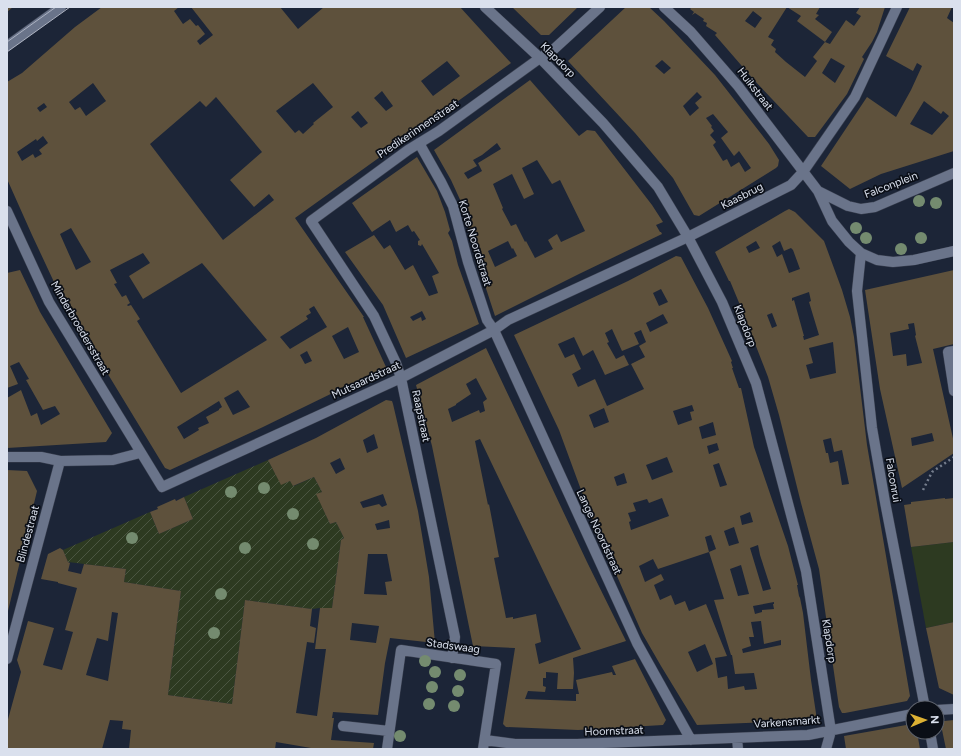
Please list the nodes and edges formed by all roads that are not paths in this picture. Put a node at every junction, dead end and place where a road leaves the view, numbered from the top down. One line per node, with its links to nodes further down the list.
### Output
1 (61, 7): 6 (street)
2 (486, 7): 7 (street, Klapdorp)
3 (600, 7): 7 (street, Predikerinnenstraat)
4 (664, 7): 9 (street, Huikstraat)
5 (897, 7): 9 (street, Kaasbrug)
6 (7, 46)
7 (540, 58): 8 (street, Predikerinnenstraat); 14 (street, Klapdorp)
8 (419, 143): 13 (street, Predikerinnenstraat); 17 (street, Korte Noordstraat)
9 (803, 172): 11 (street, Huikstraat); 14 (street, Kaasbrug)
10 (954, 173): 11 (street, Falconplein)
11 (818, 191): 16 (street)
12 (7, 211): 21 (street, Minderbroedersstraat)
13 (311, 221): 19 (street, Raapstraat)
14 (688, 237): 17 (street, Mutsaardstraat); 31 (street, Klapdorp)
15 (954, 251): 16 (street)
16 (861, 254): 27 (street, Falconrui)
17 (494, 330): 19 (street, Mutsaardstraat); 33 (street, Lange Noordstraat)
18 (954, 351): 20 (street)
19 (401, 378): 21 (street, Mutsaardstraat); 24 (street, Raapstraat)
20 (954, 390)
21 (140, 453): 23 (street)
22 (7, 457): 23 (street)
23 (60, 461): 25 (street, Blindestraat)
24 (455, 637): 26 (street, Stadswaag)
25 (7, 658)
26 (452, 658): 30 (street, Stadswaag); 34 (street, Stadswaag)
27 (923, 700)
28 (905, 716): 31 (street, Varkensmarkt)
29 (343, 726): 30 (street)
30 (389, 731): 36 (street, Stadswaag)
31 (831, 731): 32 (street, Varkensmarkt); 38 (street)
32 (741, 738): 33 (street, Hoornstraat); 37 (street)
33 (691, 740): 35 (street, Hoornstraat)
34 (484, 744): 35 (street, Hoornstraat)
35 (577, 747)
36 (387, 749)
37 (738, 749)
38 (826, 749)

